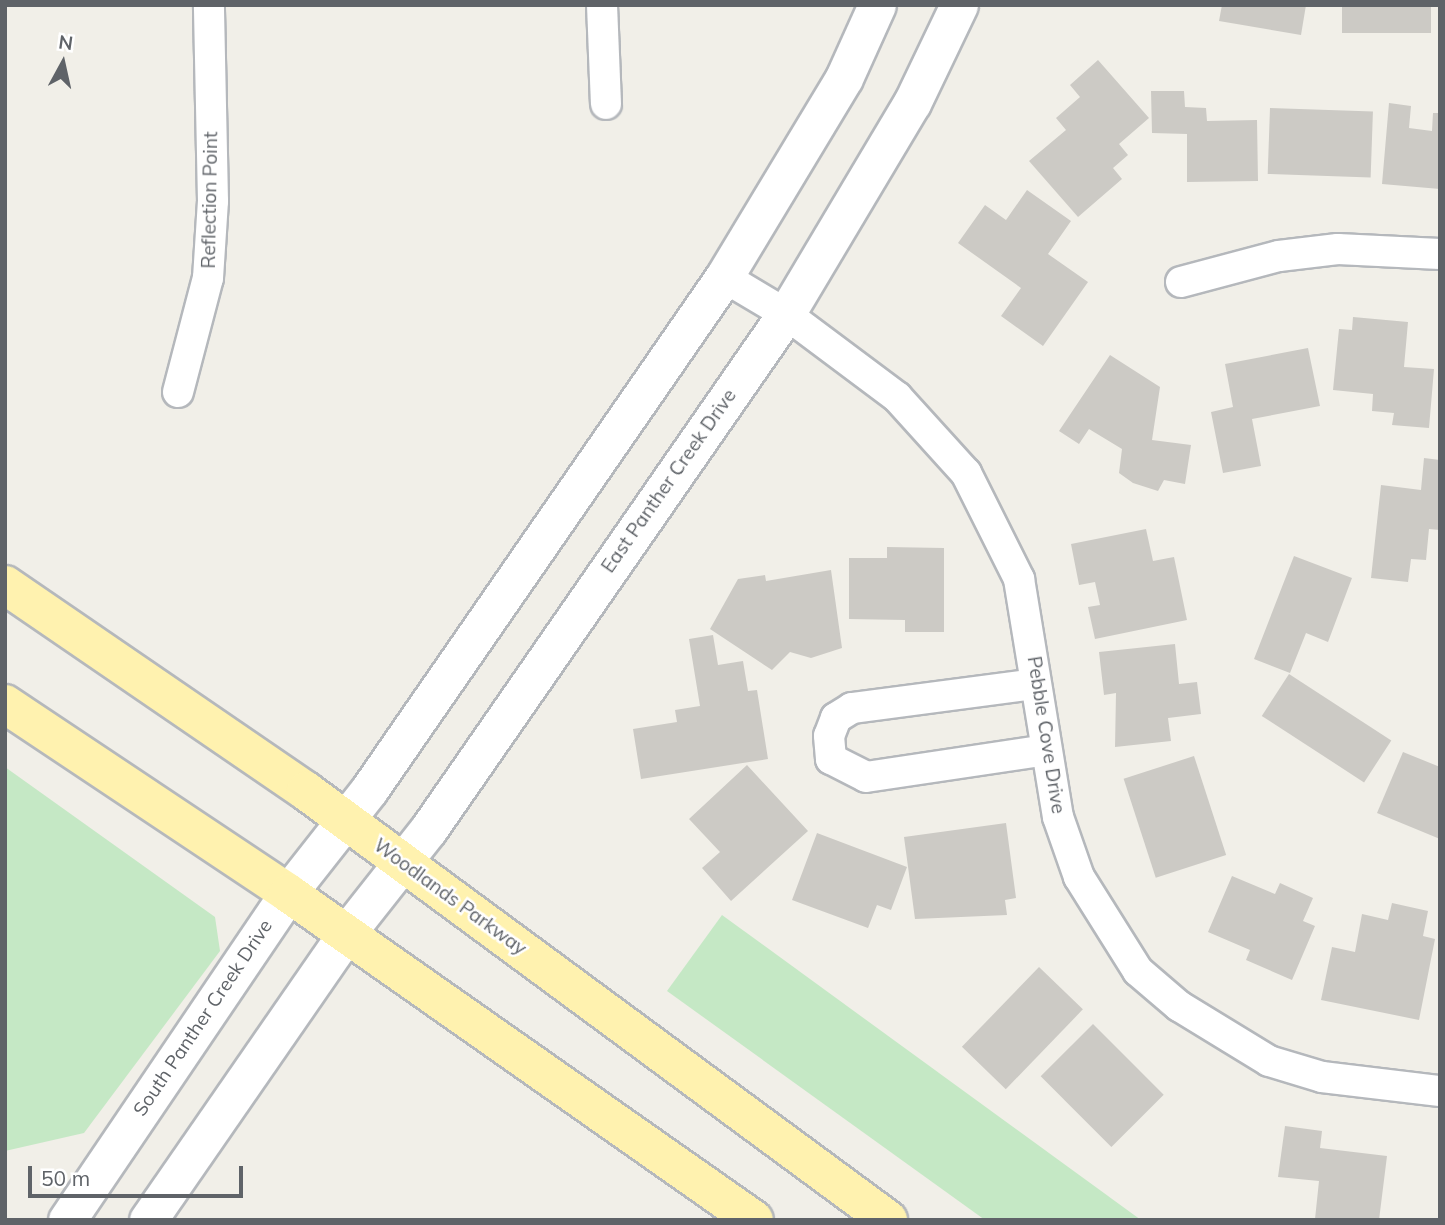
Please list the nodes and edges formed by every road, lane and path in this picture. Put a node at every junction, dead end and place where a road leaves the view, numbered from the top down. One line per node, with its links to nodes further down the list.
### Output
1 (209, 5): 10 (street, Reflection Point)
2 (602, 5): 5 (street)
3 (877, 5): 7 (street)
4 (959, 5): 9 (street, East Panther Creek Drive)
5 (606, 104)
6 (1440, 254): 8 (street)
7 (724, 277): 9 (street, Pebble Cove Drive); 15 (street)
8 (1181, 282)
9 (786, 314): 12 (street, Pebble Cove Drive); 16 (street, East Panther Creek Drive)
10 (178, 392)
11 (5, 585): 15 (main road, Woodlands Parkway)
12 (1035, 684): 14 (street, Pebble Cove Drive); 14 (street)
13 (5, 704): 17 (main road)
14 (1046, 750): 19 (street, Pebble Cove Drive)
15 (346, 820): 16 (main road, Woodlands Parkway); 17 (street, South Panther Creek Drive)
16 (403, 862): 18 (street, East Panther Creek Drive); 23 (main road, Woodlands Parkway)
17 (288, 893): 18 (main road); 20 (street, South Panther Creek Drive)
18 (345, 935): 21 (street); 22 (main road)
19 (1440, 1091)
20 (66, 1220)
21 (148, 1220)
22 (754, 1220)
23 (888, 1220)

